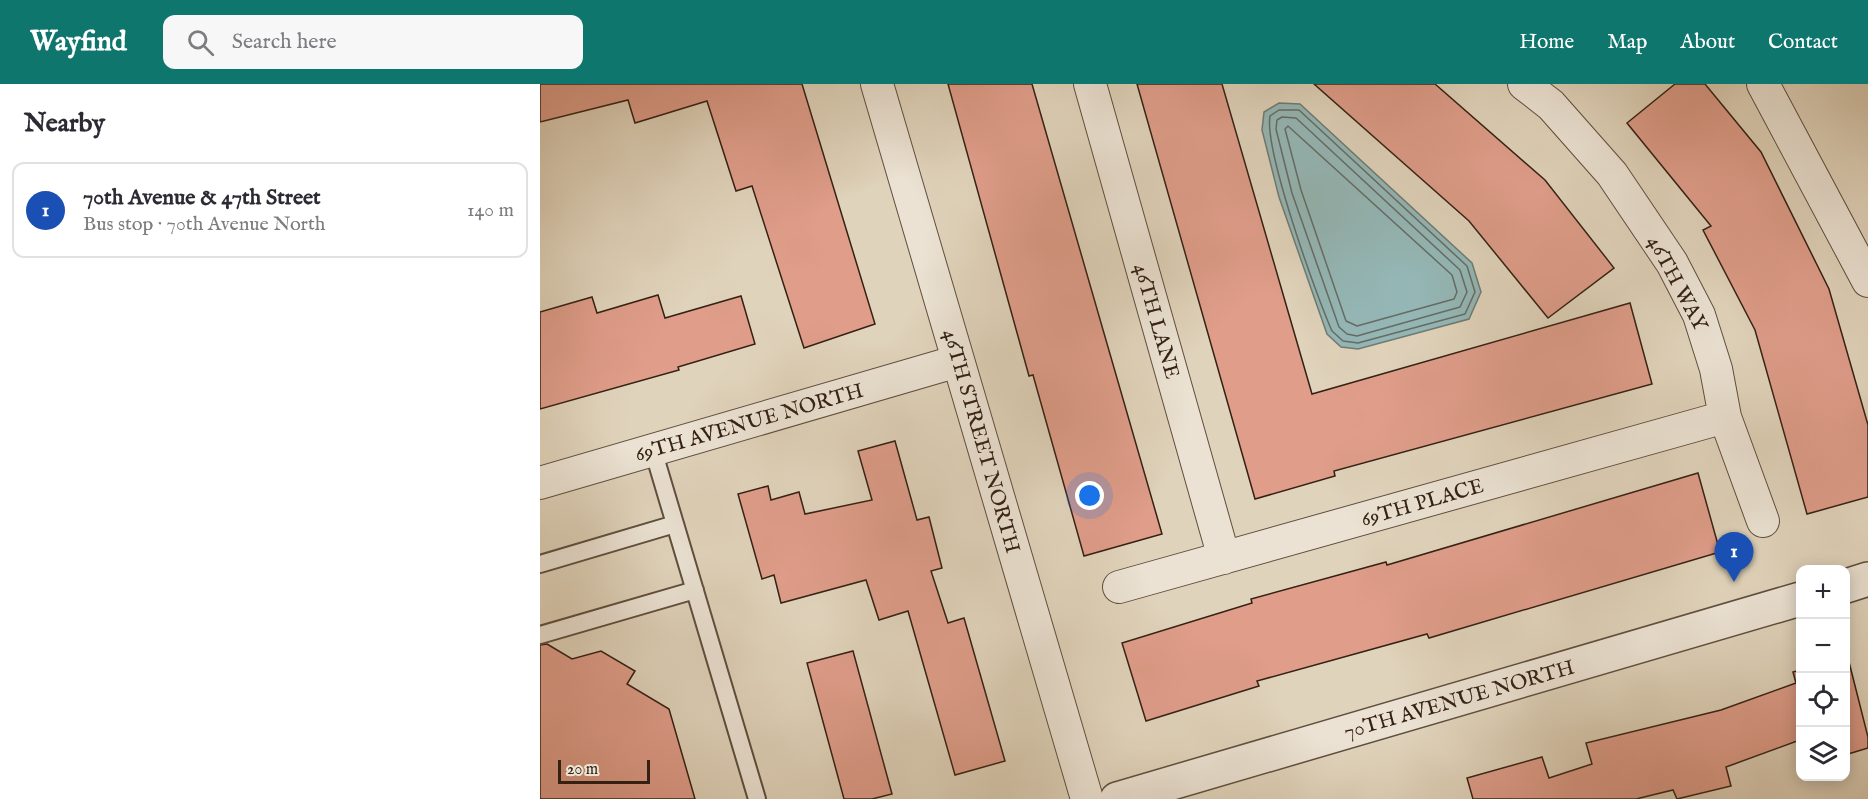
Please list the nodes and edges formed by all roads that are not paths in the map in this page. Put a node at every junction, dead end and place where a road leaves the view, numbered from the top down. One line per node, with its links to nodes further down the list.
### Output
1 (877, 84): 7 (street, 46TH STREET NORTH)
2 (1090, 84): 13 (street, 46TH LANE)
3 (1524, 84): 5 (street, 46TH WAY)
4 (1763, 84): 6 (street)
5 (1559, 94): 8 (street, 46TH WAY)
6 (1868, 281)
7 (958, 361): 9 (street, 69TH AVENUE NORTH); 22 (street, 46TH STREET NORTH)
8 (1725, 417): 11 (street, 46TH WAY); 13 (street, 69TH PLACE)
9 (653, 450): 10 (street, 69TH AVENUE NORTH); 12 (lane)
10 (540, 483)
11 (1763, 521)
12 (675, 524): 14 (lane); 18 (lane)
13 (1224, 558): 17 (street, 69TH PLACE)
14 (540, 564)
15 (1868, 579): 16 (street)
16 (1850, 584)
17 (1119, 587)
18 (695, 590): 20 (lane); 21 (lane)
19 (1796, 600): 23 (street, 70TH AVENUE NORTH)
20 (540, 635)
21 (757, 799)
22 (1087, 799)
23 (1117, 799)

